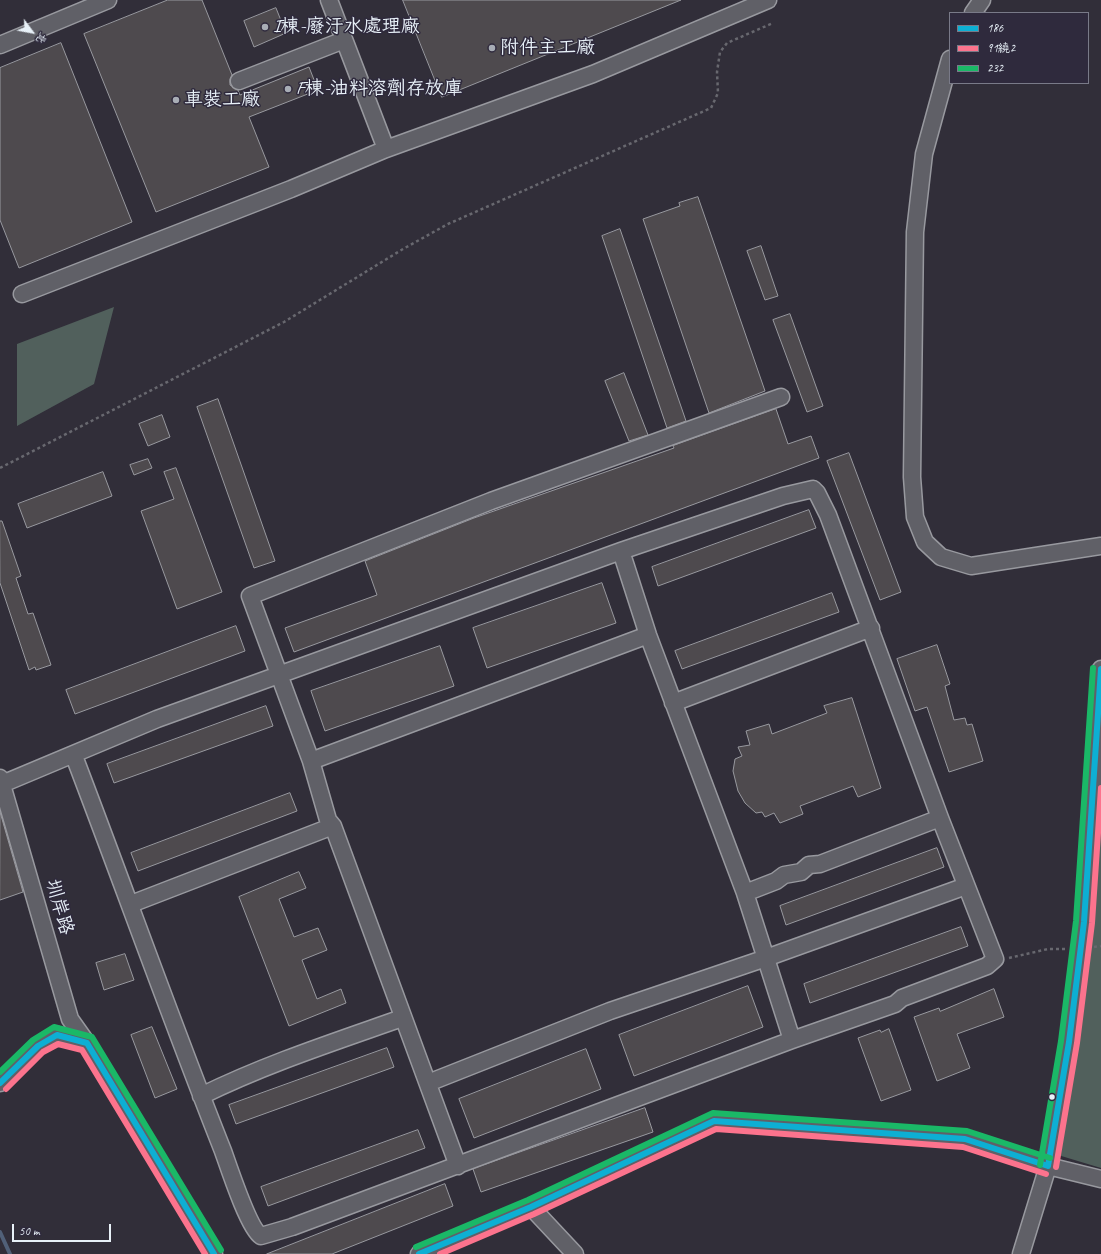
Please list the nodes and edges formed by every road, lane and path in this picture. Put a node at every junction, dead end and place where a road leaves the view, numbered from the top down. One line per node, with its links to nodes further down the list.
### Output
1 (107, 0): 8 (street)
2 (329, 0): 7 (street)
3 (768, 0): 11 (street)
4 (982, 0): 5 (street)
5 (974, 12)
6 (773, 23): 14 (path)
7 (344, 40): 10 (street); 11 (street)
8 (0, 45)
9 (949, 63): 15 (street)
10 (239, 80)
11 (386, 149): 12 (street)
12 (22, 294)
13 (781, 397): 20 (street)
14 (0, 468)
15 (1101, 546)
16 (621, 551): 17 (street); 18 (street); 20 (street)
17 (871, 628): 21 (street); 25 (street)
18 (648, 635): 21 (street); 23 (street)
19 (1101, 669): 30 (street)
20 (279, 675): 22 (street); 23 (street)
21 (673, 703): 28 (street)
22 (74, 756): 24 (street); 29 (street)
23 (311, 761): 26 (street)
24 (1, 781): 35 (street, 圳岸路)
25 (940, 818): 27 (street); 28 (street)
26 (333, 826): 29 (street); 33 (street)
27 (966, 886): 31 (street); 32 (street)
28 (745, 893): 31 (street)
29 (131, 904): 38 (street)
30 (1081, 949): 32 (path); 40 (street)
31 (766, 958): 34 (street); 37 (street)
32 (995, 959): 34 (street)
33 (402, 1018): 37 (street); 38 (street)
34 (792, 1040): 39 (street)
35 (87, 1043): 36 (street); 43 (street, 圳岸路)
36 (0, 1083)
37 (428, 1084): 39 (street)
38 (201, 1096): 39 (street)
39 (458, 1166)
40 (1048, 1166): 41 (street); 42 (street); 46 (street)
41 (1101, 1179)
42 (531, 1207): 44 (street); 45 (street)
43 (214, 1254)
44 (419, 1254)
45 (575, 1254)
46 (1021, 1254)

